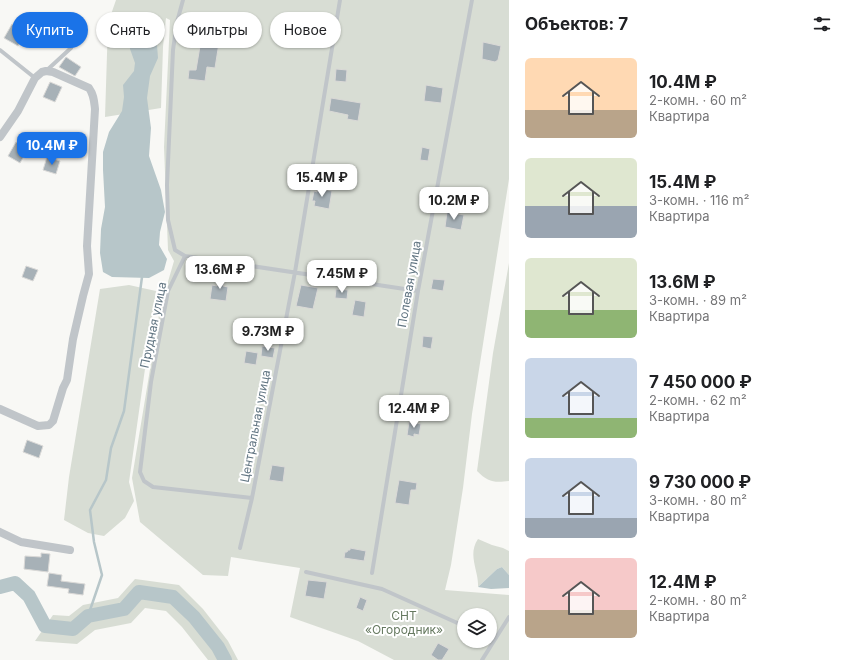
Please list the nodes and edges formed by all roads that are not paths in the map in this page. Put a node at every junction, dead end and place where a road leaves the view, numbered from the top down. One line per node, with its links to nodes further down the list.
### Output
1 (183, 0): 9 (lane)
2 (340, 0): 10 (lane, Центральная улица)
3 (472, 0): 11 (lane, Полевая улица)
4 (71, 48): 6 (lane)
5 (0, 50): 7 (lane)
6 (46, 71): 7 (street); 12 (street)
7 (35, 78): 8 (street)
8 (0, 137)
9 (184, 256): 10 (lane); 13 (lane, Прудная улица)
10 (295, 272): 11 (lane); 13 (lane, Центральная улица)
11 (418, 291): 18 (lane, Полевая улица)
12 (0, 409)
13 (252, 498): 15 (lane, Центральная улица)
14 (0, 532): 16 (street)
15 (240, 548)
16 (70, 550)
17 (306, 572): 20 (lane)
18 (372, 573)
19 (509, 617): 21 (lane)
20 (457, 623)
21 (497, 633)
22 (488, 648): 23 (lane)
23 (482, 660)

